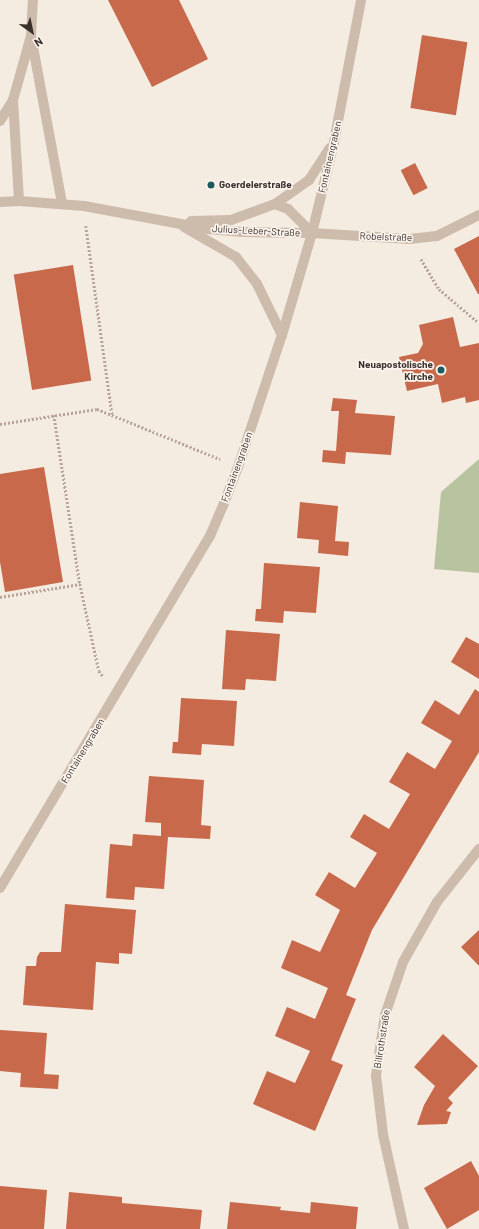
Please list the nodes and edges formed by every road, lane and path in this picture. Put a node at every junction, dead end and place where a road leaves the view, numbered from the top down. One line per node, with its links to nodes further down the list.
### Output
1 (33, 0): 3 (street)
2 (361, 0): 6 (street, Fontainengraben)
3 (31, 36): 4 (street); 9 (street)
4 (14, 100): 5 (street); 7 (street)
5 (0, 121)
6 (334, 142): 10 (street, Julius-Leber-Straße); 14 (street, Fontainengraben)
7 (19, 201): 8 (street, Julius-Leber-Straße); 9 (street, Julius-Leber-Straße)
8 (0, 202)
9 (62, 204): 11 (street, Julius-Leber-Straße)
10 (275, 204): 13 (street, Julius-Leber-Straße); 14 (street, Julius-Leber-Straße)
11 (84, 206): 13 (street, Julius-Leber-Straße); 18 (path)
12 (479, 215): 15 (street, Robelstraße)
13 (176, 222): 14 (street, Julius-Leber-Straße); 17 (street, Julius-Leber-Straße)
14 (312, 233): 15 (street, Robelstraße); 17 (street, Fontainengraben)
15 (409, 240): 16 (path)
16 (479, 323)
17 (282, 336): 21 (street, Fontainengraben)
18 (112, 414): 19 (path); 21 (path)
19 (54, 415): 20 (path); 22 (path)
20 (0, 424)
21 (238, 467): 24 (street, Fontainengraben)
22 (80, 584): 23 (path); 24 (path)
23 (0, 596)
24 (117, 694): 26 (street, Fontainengraben)
25 (479, 849): 27 (street, Billrothstraße)
26 (0, 888)
27 (404, 1229)

